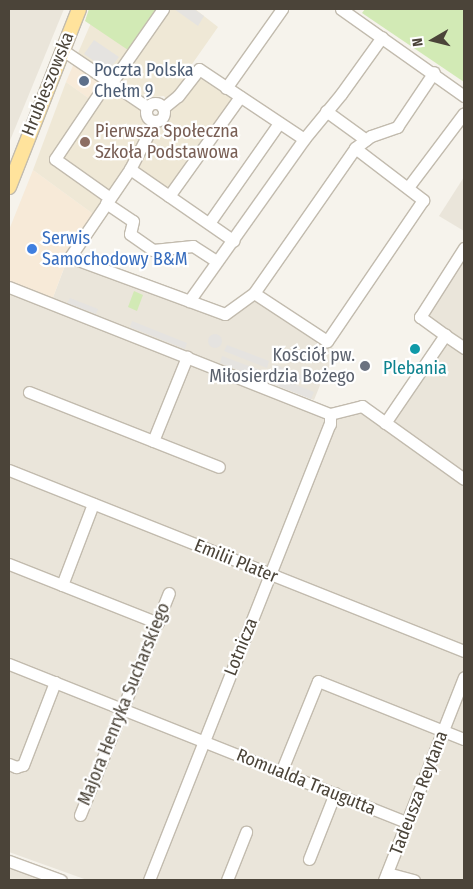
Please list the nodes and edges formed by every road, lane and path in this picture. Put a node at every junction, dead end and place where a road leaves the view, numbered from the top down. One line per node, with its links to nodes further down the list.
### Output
1 (79, 9): 6 (main road, Hrubieszowska)
2 (163, 9): 8 (street)
3 (282, 9): 9 (street)
4 (342, 9): 5 (street)
5 (382, 36): 7 (street); 14 (street)
6 (61, 49): 8 (street); 23 (main road, Hrubieszowska)
7 (434, 72): 10 (street); 19 (street)
8 (110, 81): 12 (street); 25 (street)
9 (226, 88): 11 (street); 13 (street)
10 (464, 96)
11 (240, 97): 17 (street); 24 (street)
12 (147, 107): 13 (street); 16 (street)
13 (163, 108): 16 (street)
14 (326, 111): 18 (street); 19 (street)
15 (464, 113): 22 (street)
16 (155, 121): 21 (street)
17 (279, 123): 18 (street); 26 (street)
18 (304, 139): 27 (street)
19 (366, 140): 20 (street)
20 (355, 148): 22 (street); 31 (street)
21 (130, 169): 24 (street); 25 (street)
22 (409, 186): 31 (street)
23 (9, 187)
24 (170, 196): 26 (street)
25 (108, 200): 29 (street); 32 (street)
26 (209, 223): 27 (street)
27 (234, 241): 29 (street)
28 (464, 248): 33 (street)
29 (216, 261): 32 (street)
30 (9, 287): 35 (street)
31 (254, 293): 32 (street)
32 (189, 301)
33 (445, 335): 34 (street); 38 (street)
34 (464, 348)
35 (186, 357): 37 (street); 39 (street)
36 (29, 392): 39 (street)
37 (330, 414): 38 (street); 45 (street, Lotnicza)
38 (385, 423): 42 (street)
39 (153, 441): 40 (street)
40 (220, 467)
41 (9, 470): 43 (street, Emilii Plater)
42 (464, 479)
43 (93, 504): 45 (street, Emilii Plater); 46 (street)
44 (9, 564): 46 (street)
45 (270, 574): 49 (street, Emilii Plater); 56 (street, Lotnicza)
46 (62, 585): 48 (street)
47 (169, 593): 48 (street, Majora Henryka Sucharskiego)
48 (158, 624): 53 (street, Majora Henryka Sucharskiego)
49 (464, 651)
50 (9, 664): 52 (street, Romualda Traugutta)
51 (464, 677): 54 (street, Tadeusza Reytana)
52 (55, 682): 53 (street, Romualda Traugutta); 57 (street)
53 (123, 709): 56 (street, Romualda Traugutta); 60 (street, Majora Henryka Sucharskiego)
54 (444, 730): 55 (street); 58 (street); 61 (street, Tadeusza Reytana)
55 (464, 739)
56 (204, 742): 58 (street, Romualda Traugutta); 67 (street, Lotnicza)
57 (9, 764)
58 (281, 772): 59 (street, Romualda Traugutta)
59 (334, 793): 61 (street, Romualda Traugutta); 63 (street)
60 (80, 815)
61 (407, 822): 65 (street, Tadeusza Reytana)
62 (246, 832): 68 (street)
63 (308, 859)
64 (9, 861): 66 (street)
65 (386, 877): 69 (street)
66 (61, 880)
67 (149, 880)
68 (227, 880)
69 (414, 880)

